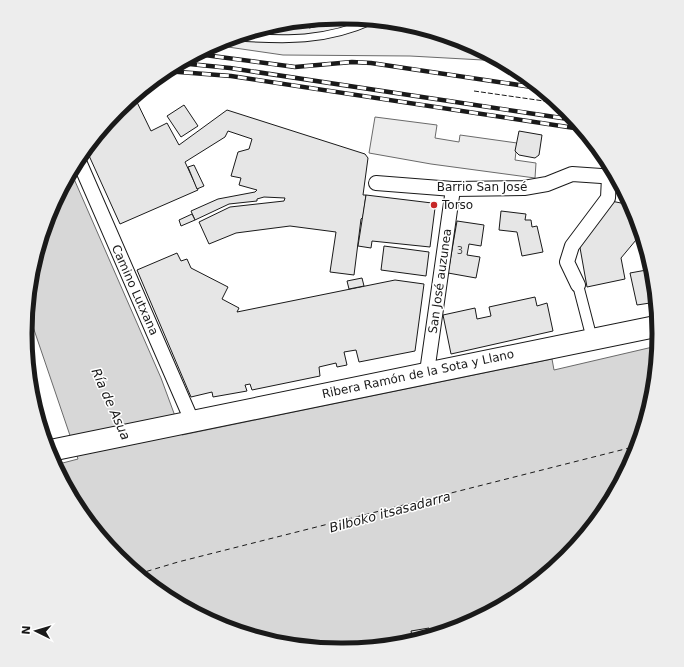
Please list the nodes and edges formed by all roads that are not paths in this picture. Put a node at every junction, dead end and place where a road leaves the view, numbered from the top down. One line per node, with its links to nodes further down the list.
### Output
1 (362, 25): 2 (lane)
2 (251, 38)
3 (81, 167): 12 (street, Camino Lutxana)
4 (609, 177): 7 (street, Barrio San José)
5 (611, 181): 8 (street, Barrio San José)
6 (376, 183): 7 (street, Barrio San José)
7 (453, 190): 11 (street, San José auzunea)
8 (578, 285): 10 (street, Barrio San José)
9 (652, 327): 10 (main road, Ribera Ramón de la Sota y Llano)
10 (592, 338): 11 (main road, Ribera Ramón de la Sota y Llano)
11 (427, 372): 12 (main road, Ribera Ramón de la Sota y Llano)
12 (185, 422): 13 (main road, Ribera Ramón de la Sota y Llano)
13 (55, 450)

